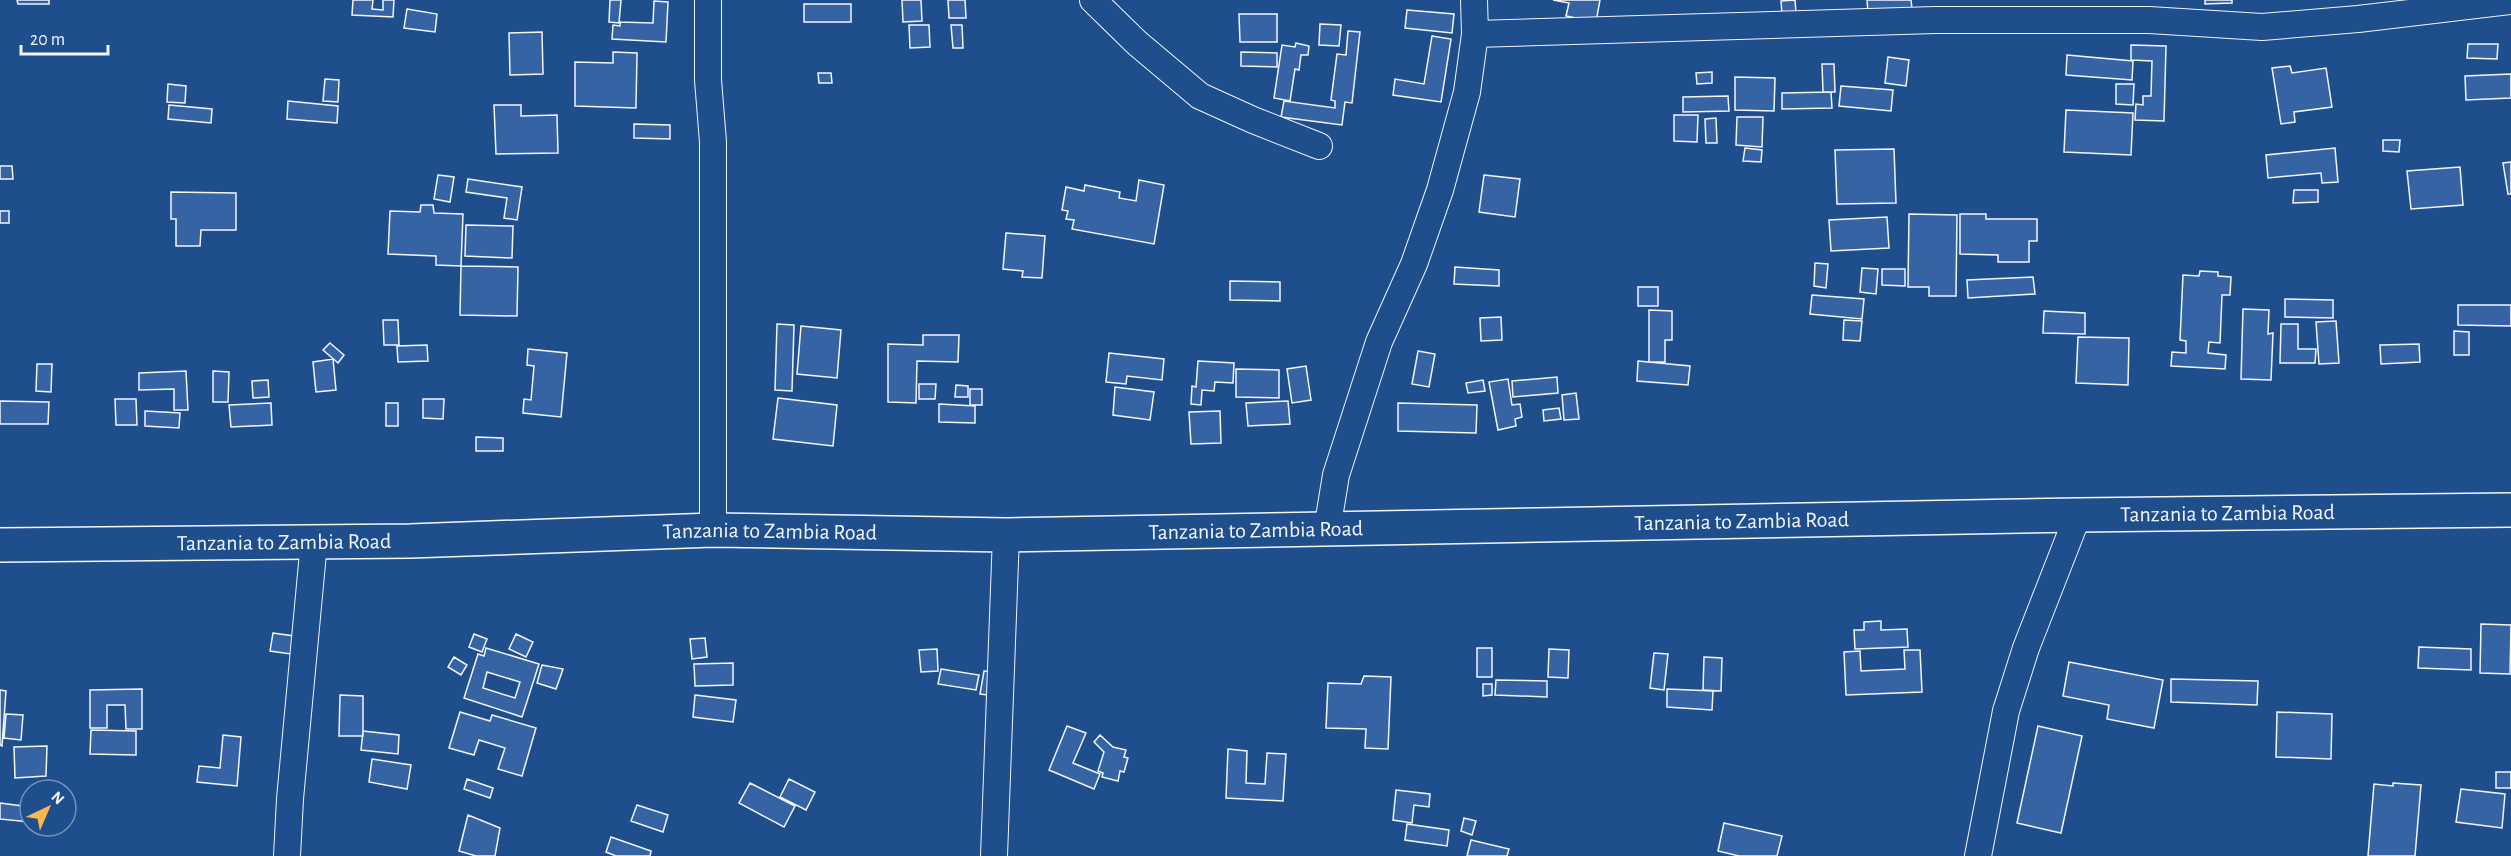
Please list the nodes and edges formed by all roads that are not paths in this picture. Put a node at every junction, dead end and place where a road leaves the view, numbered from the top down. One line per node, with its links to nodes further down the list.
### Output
1 (708, 0): 10 (street)
2 (1093, 0): 7 (street)
3 (1474, 0): 6 (street)
4 (2511, 1): 5 (street)
5 (1936, 10): 6 (street)
6 (1476, 34): 11 (street)
7 (1319, 146)
8 (2511, 510): 9 (highway, Tanzania to Zambia Road)
9 (2078, 515): 11 (highway, Tanzania to Zambia Road); 17 (street)
10 (713, 530): 12 (highway, Tanzania to Zambia Road); 13 (highway, Tanzania to Zambia Road)
11 (1327, 530): 12 (highway, Tanzania to Zambia Road)
12 (1006, 535): 16 (street)
13 (314, 542): 14 (highway, Tanzania to Zambia Road); 15 (street)
14 (0, 545)
15 (287, 856)
16 (994, 856)
17 (1978, 856)

